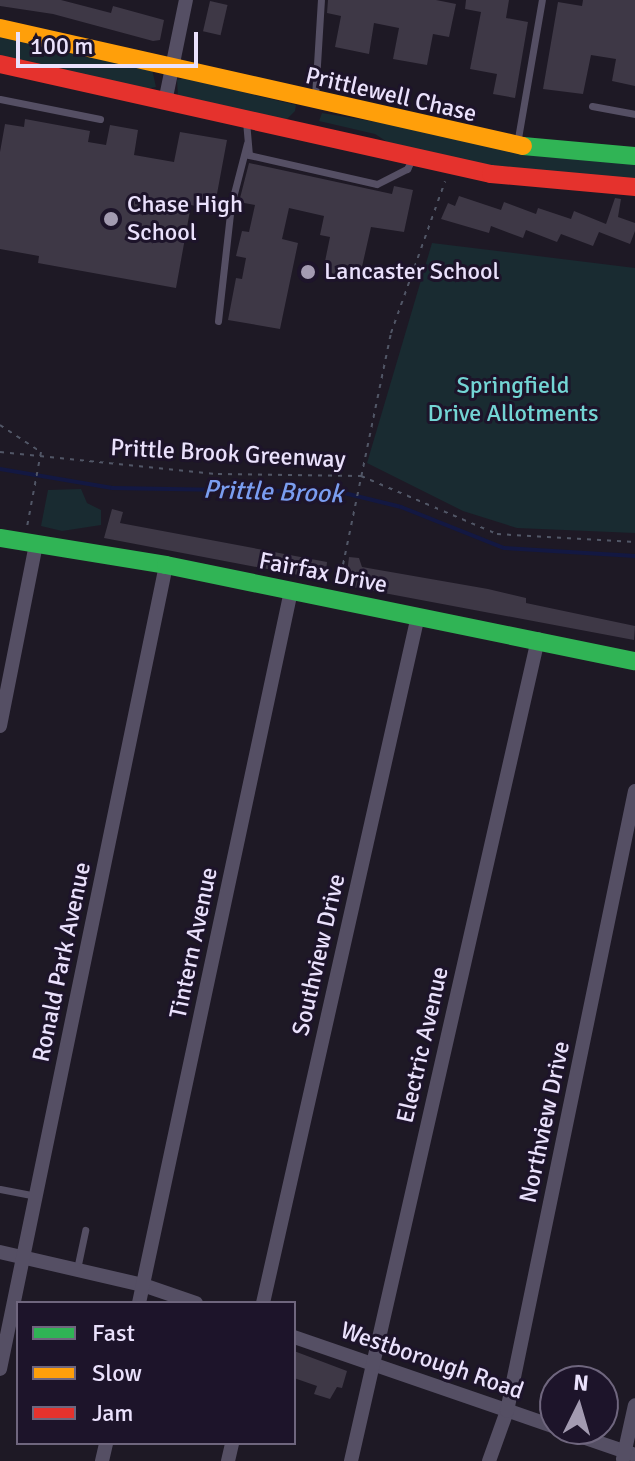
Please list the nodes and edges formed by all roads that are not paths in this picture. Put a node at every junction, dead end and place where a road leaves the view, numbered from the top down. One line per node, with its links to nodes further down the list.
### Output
1 (186, 0): 6 (street)
2 (321, 0): 7 (lane)
3 (542, 0): 17 (lane)
4 (0, 28): 6 (street, Prittlewell Chase)
5 (0, 64): 9 (street)
6 (172, 66): 7 (street, Prittlewell Chase); 9 (street)
7 (312, 96): 14 (street); 17 (street, Prittlewell Chase)
8 (0, 99): 12 (lane)
9 (165, 102): 13 (street)
10 (592, 106): 11 (lane)
11 (635, 114)
12 (100, 119)
13 (246, 121): 15 (street); 16 (lane)
14 (307, 123): 15 (street); 18 (street)
15 (280, 128): 18 (street)
16 (247, 143): 20 (lane); 22 (lane)
17 (516, 145): 19 (street, Prittlewell Chase)
18 (390, 152): 20 (street)
19 (635, 156)
20 (414, 157): 21 (street)
21 (635, 187)
22 (218, 321)
23 (0, 538): 24 (street, Fairfax Drive)
24 (38, 539): 25 (street, Fairfax Drive); 30 (street)
25 (166, 565): 26 (street, Fairfax Drive); 33 (street, Ronald Park Avenue)
26 (291, 591): 27 (street, Fairfax Drive); 38 (street, Tintern Avenue)
27 (418, 616): 28 (street, Fairfax Drive); 41 (street, Southview Drive)
28 (538, 639): 29 (street, Fairfax Drive); 43 (street, Electric Avenue)
29 (635, 661)
30 (0, 726)
31 (635, 791): 46 (street, Northview Drive)
32 (0, 1189): 33 (lane)
33 (36, 1196): 36 (street, Ronald Park Avenue)
34 (85, 1230): 37 (lane)
35 (0, 1252): 36 (street)
36 (24, 1256): 37 (street); 44 (street, Ronald Park Avenue)
37 (77, 1269): 38 (street)
38 (143, 1285): 39 (street, Tintern Avenue); 40 (street)
39 (139, 1301)
40 (190, 1301)
41 (263, 1301)
42 (296, 1338): 43 (street, Westborough Road)
43 (373, 1365): 46 (street, Westborough Road); 50 (street, Electric Avenue)
44 (0, 1369)
45 (635, 1405): 49 (street)
46 (507, 1411): 47 (street, Westborough Road); 51 (street, Northview Drive)
47 (539, 1422)
48 (600, 1445): 49 (street, Westborough Road)
49 (628, 1456)
50 (351, 1461)
51 (489, 1461)

